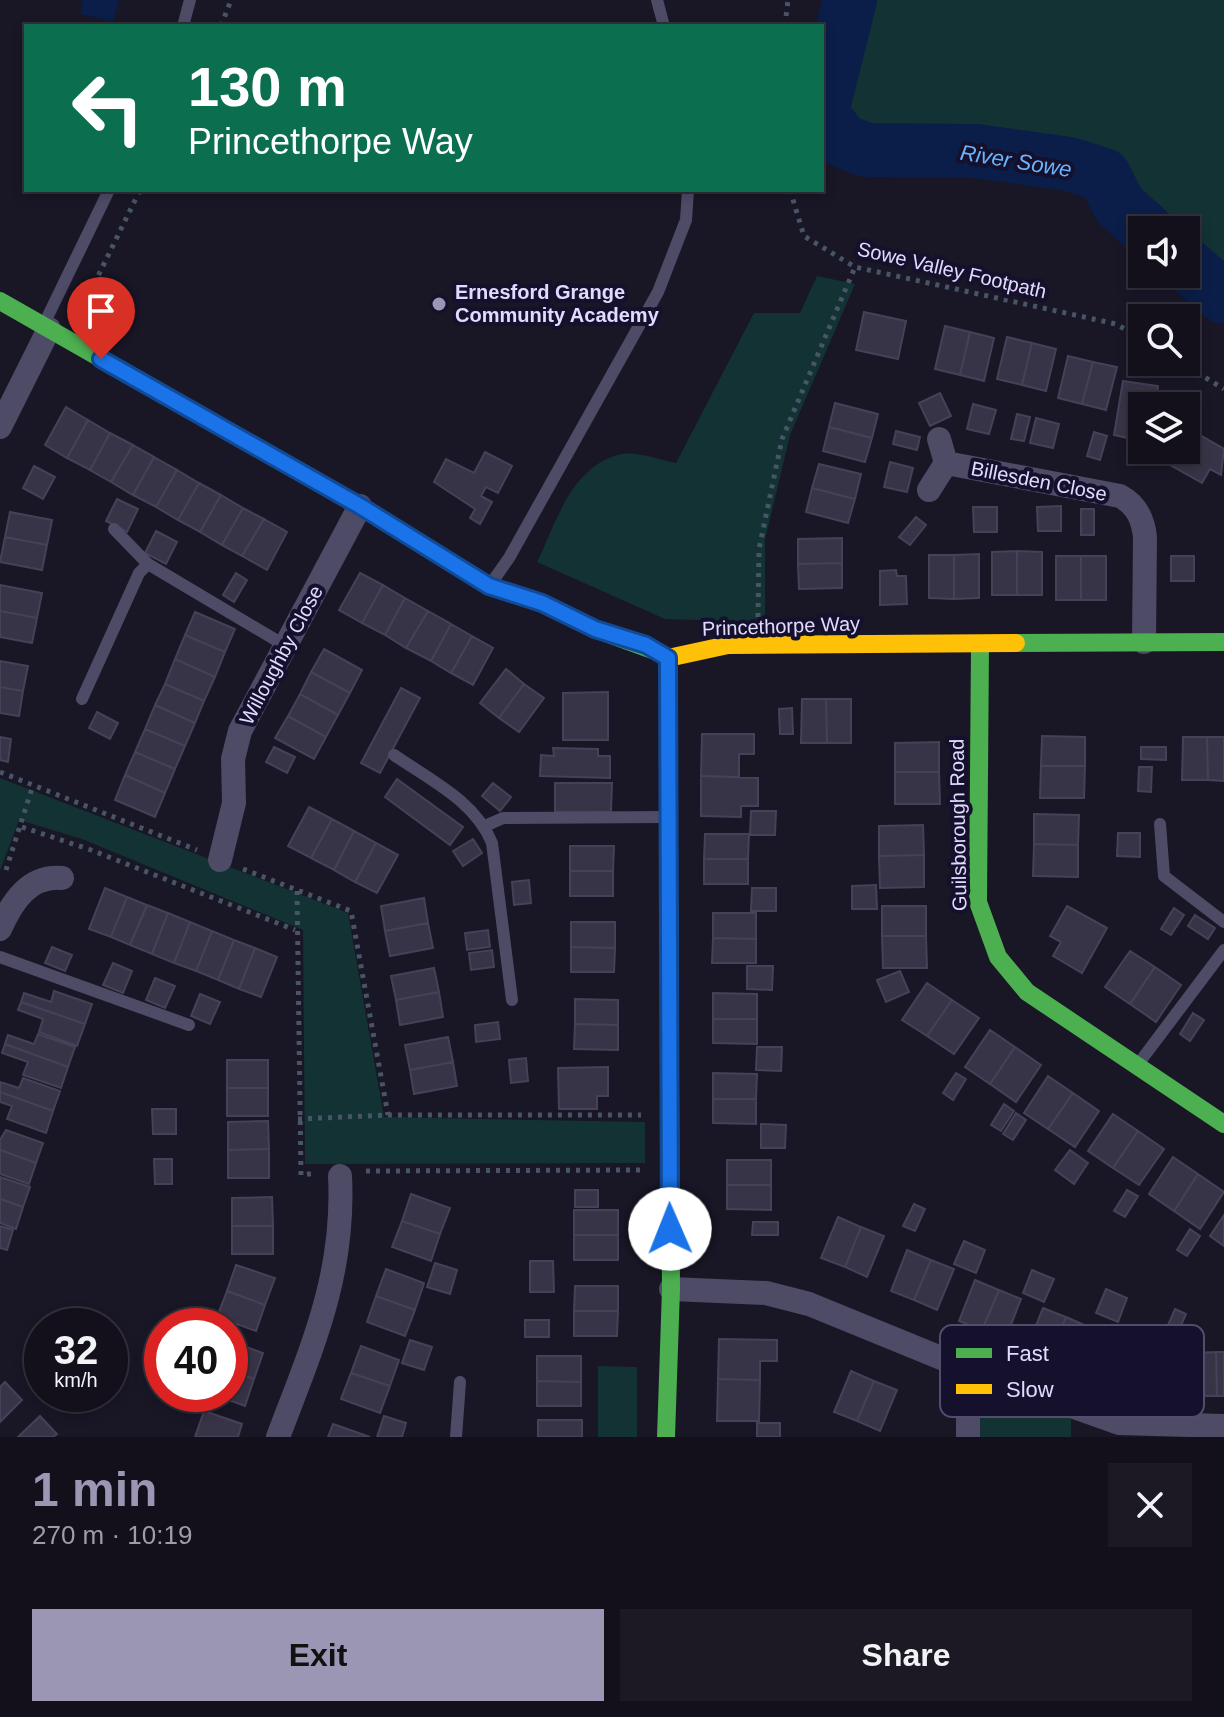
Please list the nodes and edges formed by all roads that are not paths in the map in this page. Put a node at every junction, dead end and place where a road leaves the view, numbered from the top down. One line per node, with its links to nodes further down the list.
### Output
1 (190, 0): 3 (lane)
2 (657, 0): 4 (lane)
3 (184, 24)
4 (663, 24)
5 (108, 192): 8 (lane)
6 (688, 192): 16 (lane)
7 (0, 301): 8 (street)
8 (46, 327): 9 (street); 13 (street)
9 (0, 427)
10 (939, 439): 11 (street, Billesden Close)
11 (946, 463): 12 (street, Billesden Close); 17 (street, Billesden Close)
12 (929, 490)
13 (360, 506): 16 (street); 19 (street, Willoughby Close)
14 (114, 529): 15 (lane)
15 (148, 564): 19 (lane); 22 (lane)
16 (489, 586): 21 (street)
17 (1144, 642): 18 (street, Princethorpe Way); 20 (street, Princethorpe Way)
18 (1224, 642)
19 (286, 646): 27 (street, Willoughby Close)
20 (980, 646): 21 (street, Princethorpe Way); 35 (street, Guilsborough Road)
21 (668, 658): 24 (street)
22 (82, 699)
23 (394, 755): 26 (lane)
24 (667, 817): 26 (lane); 38 (street)
25 (1160, 824): 29 (lane)
26 (485, 826): 33 (lane)
27 (220, 860)
28 (62, 878): 30 (street)
29 (1224, 922)
30 (0, 929)
31 (1224, 950): 35 (lane)
32 (0, 957): 34 (lane)
33 (512, 1000)
34 (189, 1025)
35 (1137, 1066): 36 (street, Guilsborough Road)
36 (1224, 1124)
37 (345, 1173): 43 (street)
38 (671, 1289): 39 (street); 45 (street)
39 (940, 1358)
40 (460, 1382): 44 (lane)
41 (1102, 1417): 42 (street)
42 (1210, 1431)
43 (278, 1437)
44 (456, 1437)
45 (666, 1437)

